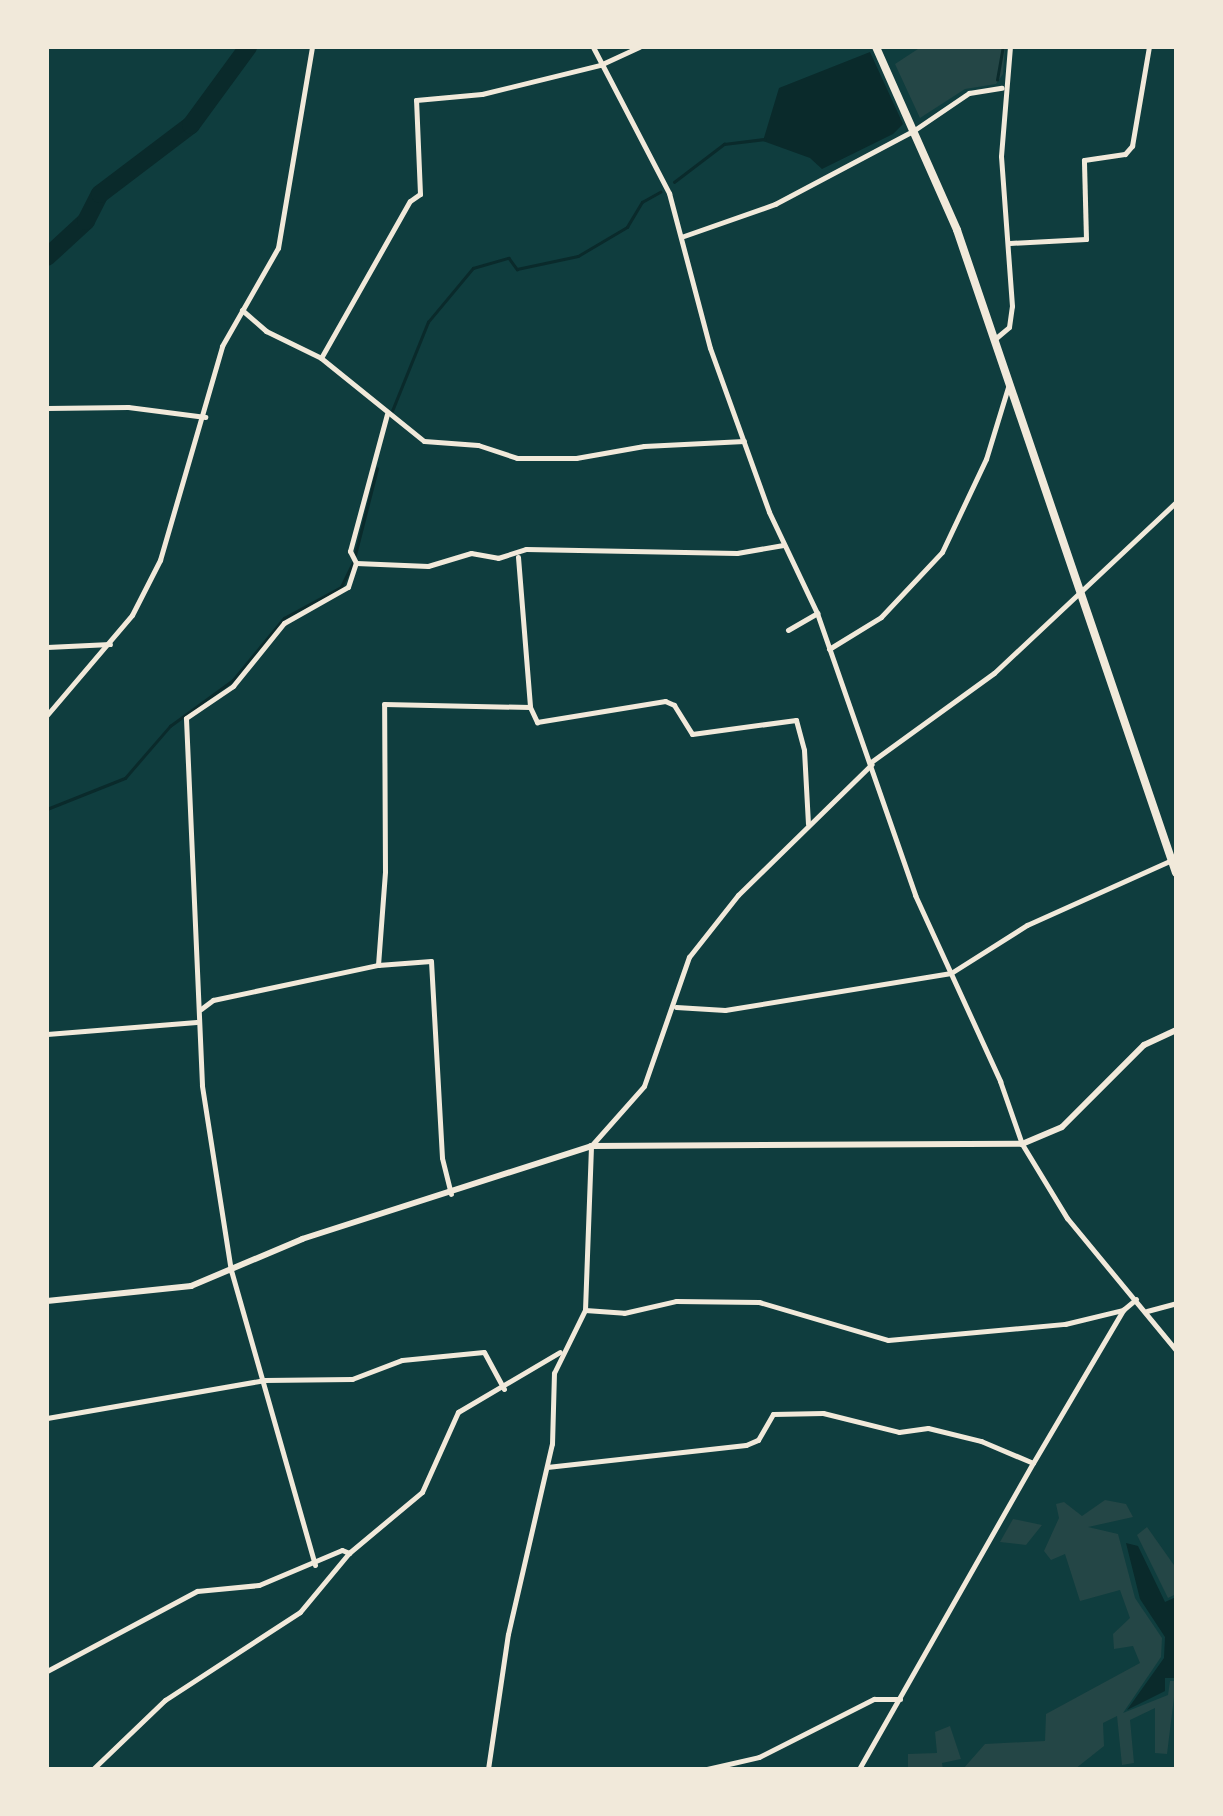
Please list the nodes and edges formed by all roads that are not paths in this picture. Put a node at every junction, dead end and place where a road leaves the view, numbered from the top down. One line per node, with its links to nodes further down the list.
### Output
1 (312, 47): 12 (street)
2 (593, 47): 7 (street)
3 (639, 47): 7 (street)
4 (876, 47): 9 (main road)
5 (1010, 47): 8 (street)
6 (1149, 47): 11 (street)
7 (600, 65): 10 (street); 15 (street)
8 (1003, 88): 9 (street); 11 (street)
9 (913, 131): 10 (street); 13 (main road)
10 (681, 237): 21 (street)
11 (1010, 243): 13 (street)
12 (243, 310): 15 (street); 20 (street)
13 (996, 338): 16 (main road)
14 (1176, 350): 17 (street)
15 (321, 358): 19 (street)
16 (1010, 381): 26 (main road); 31 (street)
17 (1176, 390)
18 (47, 408): 20 (street)
19 (387, 414): 21 (street); 25 (street)
20 (205, 418): 29 (street)
21 (744, 441): 23 (street)
22 (1176, 502): 26 (street)
23 (783, 545): 24 (street); 27 (street)
24 (518, 556): 25 (street); 32 (street)
25 (354, 562): 41 (street)
26 (1081, 593): 34 (street); 36 (main road)
27 (817, 613): 28 (street); 31 (street)
28 (788, 630)
29 (110, 644): 30 (street); 33 (street)
30 (47, 647)
31 (829, 649): 34 (street)
32 (530, 707): 35 (street); 38 (street)
33 (47, 715)
34 (872, 763): 35 (street); 39 (street)
35 (808, 824): 40 (street)
36 (1174, 859): 37 (main road); 39 (street)
37 (1176, 873)
38 (377, 965): 41 (street); 47 (street)
39 (951, 973): 40 (street); 45 (street)
40 (676, 1007): 46 (street)
41 (201, 1009): 42 (street)
42 (197, 1022): 44 (street); 48 (street)
43 (1176, 1030): 45 (street)
44 (47, 1034)
45 (1022, 1144): 46 (street); 49 (street)
46 (591, 1146): 47 (street); 52 (street)
47 (451, 1194): 48 (street)
48 (231, 1271): 50 (street); 57 (street)
49 (1136, 1298): 53 (street); 54 (street)
50 (47, 1301)
51 (1176, 1303): 54 (street)
52 (585, 1310): 53 (street); 56 (street)
53 (1123, 1310): 60 (street)
54 (1147, 1311): 55 (street)
55 (1176, 1350)
56 (560, 1352): 58 (street); 61 (street)
57 (264, 1380): 58 (street); 59 (street); 63 (street)
58 (504, 1389): 62 (street)
59 (47, 1418)
60 (1033, 1463): 61 (street); 65 (street)
61 (547, 1467): 67 (street)
62 (349, 1553): 63 (street); 66 (street)
63 (315, 1565): 64 (street)
64 (47, 1671)
65 (900, 1699): 68 (street); 69 (street)
66 (93, 1769)
67 (488, 1769)
68 (707, 1769)
69 (859, 1769)

